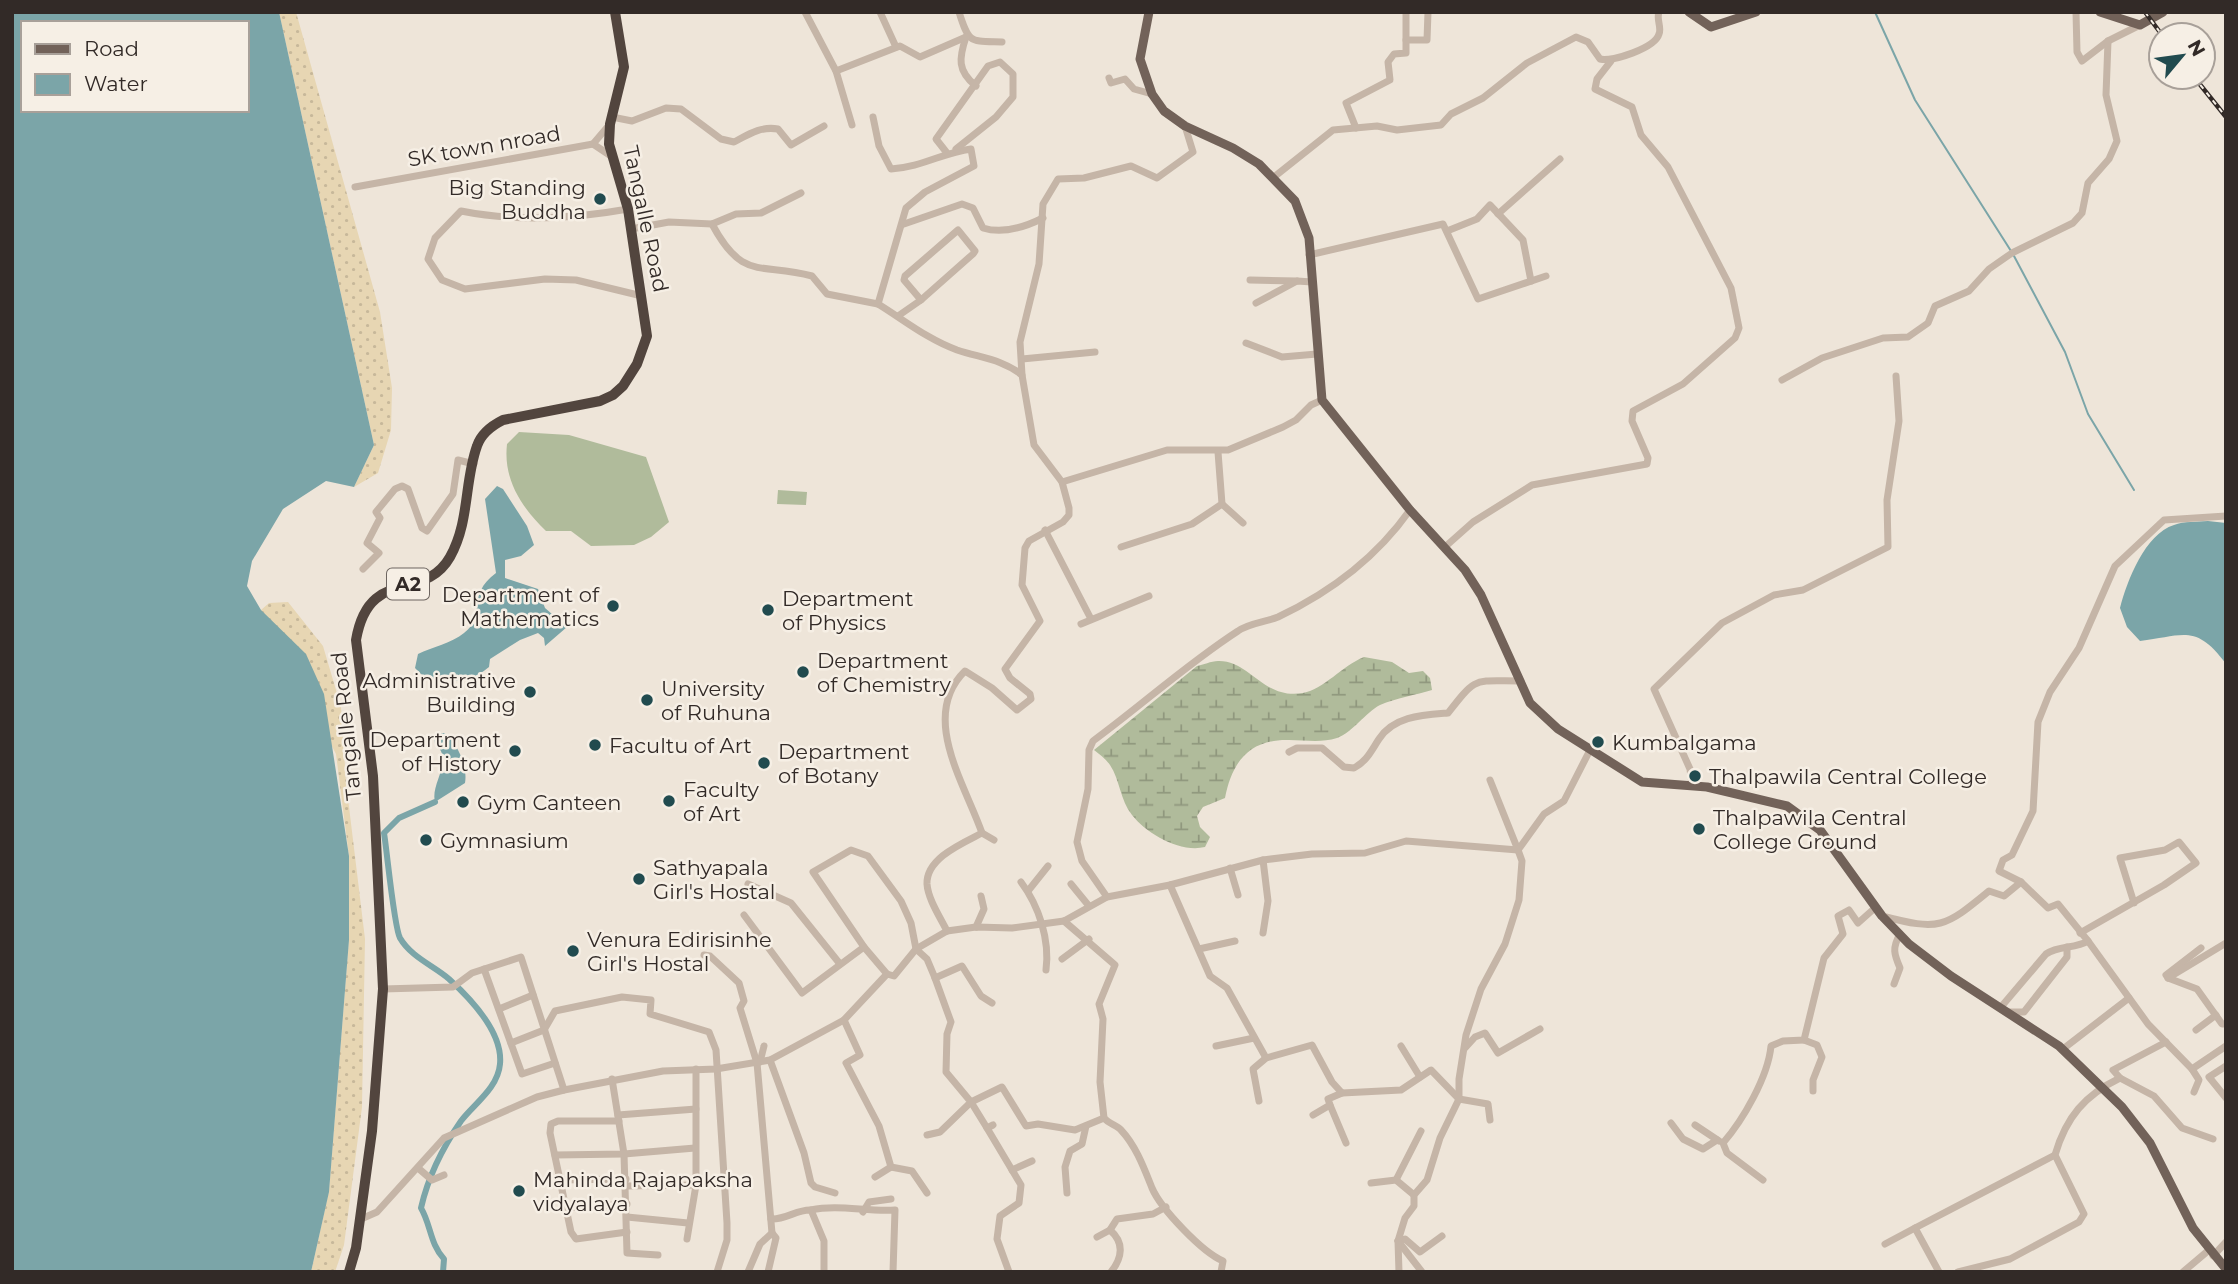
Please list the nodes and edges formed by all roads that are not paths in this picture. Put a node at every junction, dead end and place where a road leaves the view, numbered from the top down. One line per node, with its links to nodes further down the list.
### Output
1 (615, 12): 26 (highway, Tangalle Road / A2)
2 (805, 12): 21 (street)
3 (880, 12): 19 (street)
4 (959, 12): 15 (street)
5 (1149, 12): 24 (main road)
6 (1406, 12): 16 (street)
7 (1428, 12): 16 (street)
8 (1659, 12): 20 (street)
9 (1689, 12): 10 (main road)
10 (1756, 12)
11 (2076, 12): 17 (street)
12 (2100, 12): 14 (main road)
13 (2163, 12): 14 (main road)
14 (2140, 25): 17 (street)
15 (967, 37): 18 (street); 19 (street); 23 (street)
16 (1406, 40): 30 (street)
17 (2108, 41): 62 (street)
18 (1002, 42)
19 (896, 47): 21 (street)
20 (1611, 61): 30 (street); 72 (street)
21 (836, 71): 27 (street)
22 (1109, 78): 24 (street)
23 (976, 86): 32 (street); 32 (street)
24 (1152, 94): 29 (main road)
25 (873, 117): 32 (street)
26 (611, 120): 28 (street); 31 (street, SK town nroad); 33 (highway, Tangalle Road / A2)
27 (852, 125)
28 (824, 126)
29 (1185, 126): 35 (main road); 40 (street)
30 (1356, 128): 35 (street)
31 (593, 144): 33 (street); 36 (street, SK town nroad)
32 (950, 152): 42 (street)
33 (611, 156): 38 (highway, Tangalle Road / A2)
34 (1560, 159): 39 (street)
35 (1274, 177): 45 (main road)
36 (355, 187)
37 (802, 192): 41 (street)
38 (628, 209): 43 (highway, Tangalle Road / A2); 51 (street)
39 (1498, 214): 44 (street); 49 (street)
40 (1043, 218): 42 (street); 59 (street)
41 (712, 224): 43 (street); 54 (street)
42 (904, 224): 54 (street)
43 (631, 229): 51 (highway, Tangalle Road / A2)
44 (1447, 231): 45 (street); 49 (street)
45 (1309, 255): 50 (main road)
46 (1546, 276): 49 (street)
47 (1250, 280): 48 (street)
48 (1297, 281): 50 (street); 53 (street)
49 (1531, 281)
50 (1312, 282): 58 (main road)
51 (643, 296): 65 (highway, Tangalle Road / A2)
52 (921, 300): 52 (street); 55 (street)
53 (1256, 303)
54 (878, 304): 55 (street)
55 (898, 316): 60 (street)
56 (1247, 343): 58 (street)
57 (1095, 352): 59 (street)
58 (1317, 354): 63 (main road)
59 (1022, 359): 60 (street)
60 (1022, 375): 66 (street)
61 (1896, 376): 82 (street)
62 (1782, 380)
63 (1322, 400): 64 (street); 68 (main road)
64 (1218, 452): 66 (street); 67 (street)
65 (474, 464): 74 (street); 128 (highway, Tangalle Road / A2)
66 (1062, 482): 71 (street)
67 (1223, 504): 70 (street); 73 (street)
68 (1410, 510): 72 (main road); 97 (street)
69 (2226, 516): 90 (street)
70 (1244, 523)
71 (1045, 530): 76 (street); 83 (street)
72 (1446, 545): 78 (main road)
73 (1121, 547)
74 (363, 569)
75 (1149, 596): 76 (street)
76 (1091, 619): 77 (street)
77 (1081, 624)
78 (1519, 681): 79 (main road); 80 (street)
79 (1590, 750): 82 (main road); 85 (street)
80 (1289, 752)
81 (1490, 780): 85 (street)
82 (1692, 785): 100 (main road)
83 (982, 833): 84 (street); 106 (street)
84 (995, 840)
85 (1518, 850): 86 (street); 148 (street)
86 (1262, 860): 88 (street); 107 (street)
87 (1048, 866): 94 (street)
88 (1230, 868): 93 (street); 96 (street)
89 (1021, 882): 94 (street)
90 (2021, 882): 102 (street); 108 (street)
91 (748, 884): 121 (street)
92 (1071, 884): 99 (street)
93 (1170, 885): 97 (street); 118 (street)
94 (1028, 891): 104 (street)
95 (981, 895): 105 (street)
96 (1238, 895)
97 (1107, 897): 99 (street)
98 (2134, 903): 108 (street)
99 (1089, 906): 103 (street)
100 (1875, 907): 102 (main road); 141 (street)
101 (744, 915): 121 (street)
102 (1882, 916): 109 (main road)
103 (1064, 921): 104 (street); 110 (street)
104 (1041, 925): 105 (street); 123 (street)
105 (976, 927): 106 (street)
106 (947, 931): 117 (street)
107 (1263, 933)
108 (2080, 933): 112 (street)
109 (1900, 934): 127 (street); 133 (main road)
110 (1089, 939): 120 (street); 174 (street)
111 (1235, 941): 118 (street)
112 (2088, 941): 115 (street); 130 (street)
113 (2226, 943): 126 (street)
114 (864, 947): 117 (street); 121 (street); 124 (street)
115 (2067, 947): 133 (street); 133 (street)
116 (2201, 948): 126 (street)
117 (916, 949): 124 (street); 125 (street)
118 (1199, 949): 140 (street)
119 (704, 955): 153 (street)
120 (1062, 959)
121 (840, 964)
122 (484, 969): 128 (street); 129 (street); 132 (street)
123 (1046, 970)
124 (887, 974): 135 (street)
125 (935, 978): 131 (street); 169 (street)
126 (2168, 978): 134 (street)
127 (1894, 984)
128 (383, 989): 211 (highway, Tangalle Road / A2)
129 (533, 995): 132 (street); 138 (street)
130 (2129, 998): 142 (street); 149 (street)
131 (992, 1003)
132 (499, 1009): 143 (street)
133 (2005, 1010): 149 (main road)
134 (2216, 1014): 136 (street); 139 (street)
135 (844, 1020): 151 (street); 189 (street)
136 (2226, 1024)
137 (1540, 1029): 148 (street)
138 (544, 1030): 143 (street); 152 (street); 156 (street)
139 (2196, 1030)
140 (1254, 1038): 145 (street); 150 (street)
141 (1804, 1040): 163 (street); 182 (street)
142 (2166, 1042): 157 (street); 159 (street)
143 (511, 1043): 152 (street)
144 (764, 1046): 153 (street)
145 (1216, 1046)
146 (1401, 1046): 158 (street)
147 (2226, 1046): 157 (street)
148 (1464, 1049): 167 (street)
149 (2063, 1049): 161 (main road)
150 (1266, 1058): 165 (street); 168 (street)
151 (770, 1060): 153 (street); 200 (street)
152 (555, 1063): 162 (street)
153 (758, 1063): 156 (street); 212 (street)
154 (2226, 1066): 166 (street)
155 (696, 1069): 156 (street); 160 (street); 171 (street)
156 (716, 1069): 228 (street)
157 (2192, 1069): 164 (street)
158 (1420, 1077): 165 (street); 167 (street)
159 (2120, 1078): 161 (street); 181 (street)
160 (612, 1079): 162 (street); 173 (street)
161 (2102, 1087): 187 (street); 224 (main road)
162 (564, 1090): 190 (street)
163 (1813, 1091)
164 (2194, 1092)
165 (1342, 1093): 170 (street)
166 (2226, 1098)
167 (1459, 1099): 175 (street); 203 (street)
168 (1259, 1101)
169 (971, 1102): 178 (street); 180 (street); 191 (street)
170 (1330, 1105): 172 (street); 183 (street)
171 (696, 1109): 173 (street); 184 (street)
172 (1312, 1115)
173 (618, 1118): 185 (street); 186 (street)
174 (1104, 1118): 178 (street); 206 (street)
175 (1490, 1120)
176 (1671, 1123): 182 (street)
177 (1695, 1125): 182 (street)
178 (1086, 1126): 202 (street)
179 (1421, 1131): 195 (street)
180 (927, 1135)
181 (2213, 1139)
182 (1720, 1142): 196 (street)
183 (1346, 1143)
184 (695, 1148): 185 (street); 199 (street)
185 (624, 1154): 186 (street); 197 (street)
186 (555, 1155): 194 (street)
187 (2055, 1155): 214 (street); 239 (street)
188 (1032, 1161): 191 (street)
189 (891, 1167): 193 (street); 201 (street)
190 (418, 1168): 192 (street); 211 (street)
191 (1012, 1170): 233 (street)
192 (444, 1175)
193 (875, 1177)
194 (560, 1180): 197 (street); 207 (street)
195 (1396, 1180): 198 (street); 203 (street)
196 (1763, 1180)
197 (626, 1183): 199 (street); 205 (street)
198 (1371, 1183)
199 (696, 1185): 213 (street)
200 (835, 1193)
201 (928, 1193)
202 (1067, 1193)
203 (1414, 1195): 221 (street)
204 (891, 1199): 209 (street)
205 (626, 1204): 207 (street); 210 (street)
206 (1166, 1207): 215 (street); 235 (street)
207 (566, 1208): 216 (street)
208 (811, 1210): 209 (street); 212 (street); 231 (street)
209 (863, 1212): 232 (street)
210 (627, 1217): 213 (street); 216 (street)
211 (360, 1219): 227 (highway, Tangalle Road / A2)
212 (771, 1219): 217 (street)
213 (688, 1223): 220 (street)
214 (1915, 1228): 223 (street); 238 (street)
215 (1110, 1230): 219 (street); 234 (street)
216 (627, 1232): 225 (street)
217 (772, 1233): 229 (street); 230 (street)
218 (1442, 1236): 221 (street)
219 (1097, 1237)
220 (687, 1239)
221 (1398, 1241): 236 (street); 237 (street)
222 (2226, 1242): 224 (street)
223 (1885, 1244)
224 (2211, 1253): 226 (main road); 240 (street)
225 (657, 1255)
226 (2226, 1269)
227 (349, 1272)
228 (717, 1272)
229 (748, 1272)
230 (768, 1272)
231 (824, 1272)
232 (893, 1272)
233 (1009, 1272)
234 (1111, 1272)
235 (1221, 1272)
236 (1399, 1272)
237 (1422, 1272)
238 (1938, 1272)
239 (1958, 1272)
240 (2183, 1272)

